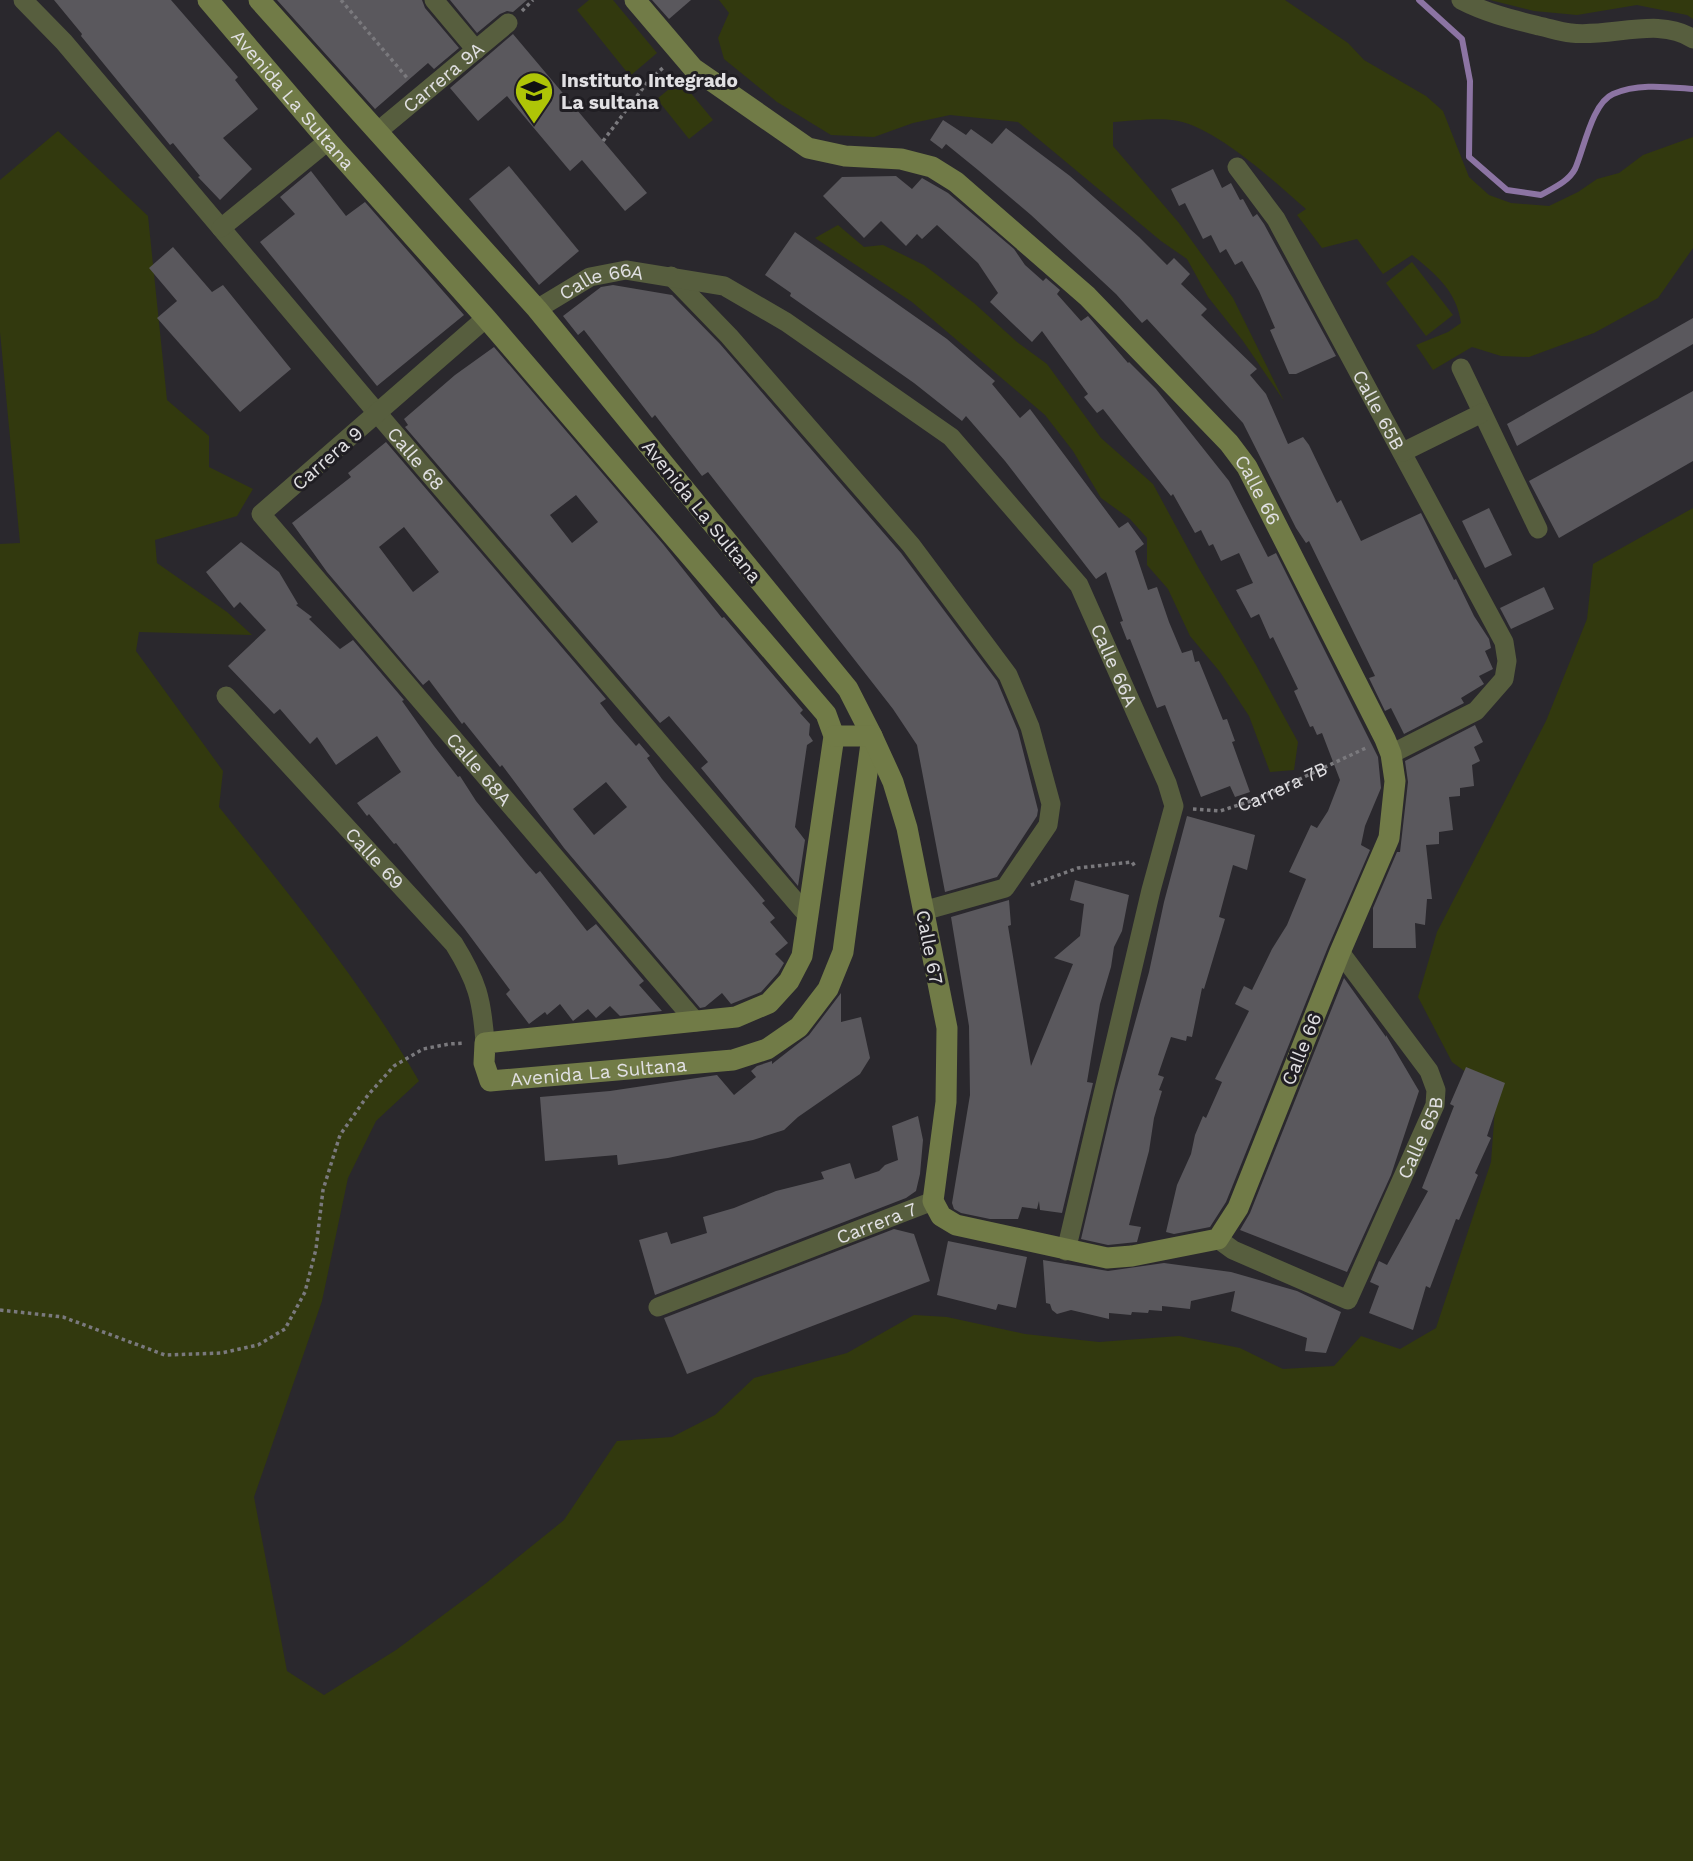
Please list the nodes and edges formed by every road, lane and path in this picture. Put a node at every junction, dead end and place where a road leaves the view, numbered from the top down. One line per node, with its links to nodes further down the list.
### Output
1 (23, 0): 17 (street, Calle 68)
2 (208, 0): 14 (street, Avenida La Sultana)
3 (259, 0): 13 (street, Avenida La Sultana)
4 (341, 0): 12 (path)
5 (435, 0): 10 (street)
6 (635, 0): 30 (street, Calle 66)
7 (1461, 0): 9 (street)
8 (508, 23): 10 (street, Carrera 9A)
9 (1693, 39)
10 (476, 50): 12 (street, Carrera 9A)
11 (649, 80): 15 (path)
12 (421, 94): 13 (street, Carrera 9A)
13 (377, 132): 19 (street, Avenida La Sultana)
14 (328, 141): 17 (street); 20 (street, Avenida La Sultana)
15 (603, 141)
16 (1237, 167): 24 (street, Calle 65B)
17 (221, 228): 23 (street, Calle 68)
18 (671, 276): 19 (street, Calle 66A); 31 (street, Calle 66A); 32 (street, Calle 66A)
19 (537, 309): 29 (street, Avenida La Sultana)
20 (486, 317): 23 (street, Carrera 9); 28 (street, Avenida La Sultana)
21 (1461, 368): 22 (street)
22 (1482, 413): 24 (street); 26 (street)
23 (378, 414): 25 (street, Carrera 9); 35 (street, Calle 68)
24 (1403, 452): 30 (street, Calle 65B)
25 (261, 514): 37 (street, Calle 68A)
26 (1538, 528)
27 (226, 696): 38 (street, Calle 69)
28 (834, 736): 29 (street); 35 (street, Avenida La Sultana)
29 (872, 736): 34 (street, Calle 67); 38 (street, Avenida La Sultana)
30 (1388, 747): 31 (path, Carrera 7B); 36 (street, Calle 66)
31 (1174, 807): 33 (street)
32 (1005, 888): 33 (path); 34 (street)
33 (1151, 890): 41 (street)
34 (923, 911): 39 (street, Calle 67)
35 (808, 916): 37 (street, Avenida La Sultana)
36 (1340, 952): 40 (street, Calle 66); 40 (street, Calle 65B)
37 (696, 1022): 38 (street, Avenida La Sultana)
38 (485, 1043): 43 (path)
39 (933, 1201): 41 (street, Carrera 7); 42 (street, Carrera 7)
40 (1218, 1239): 41 (street, Carrera 7)
41 (1066, 1251)
42 (658, 1307)
43 (0, 1310)

